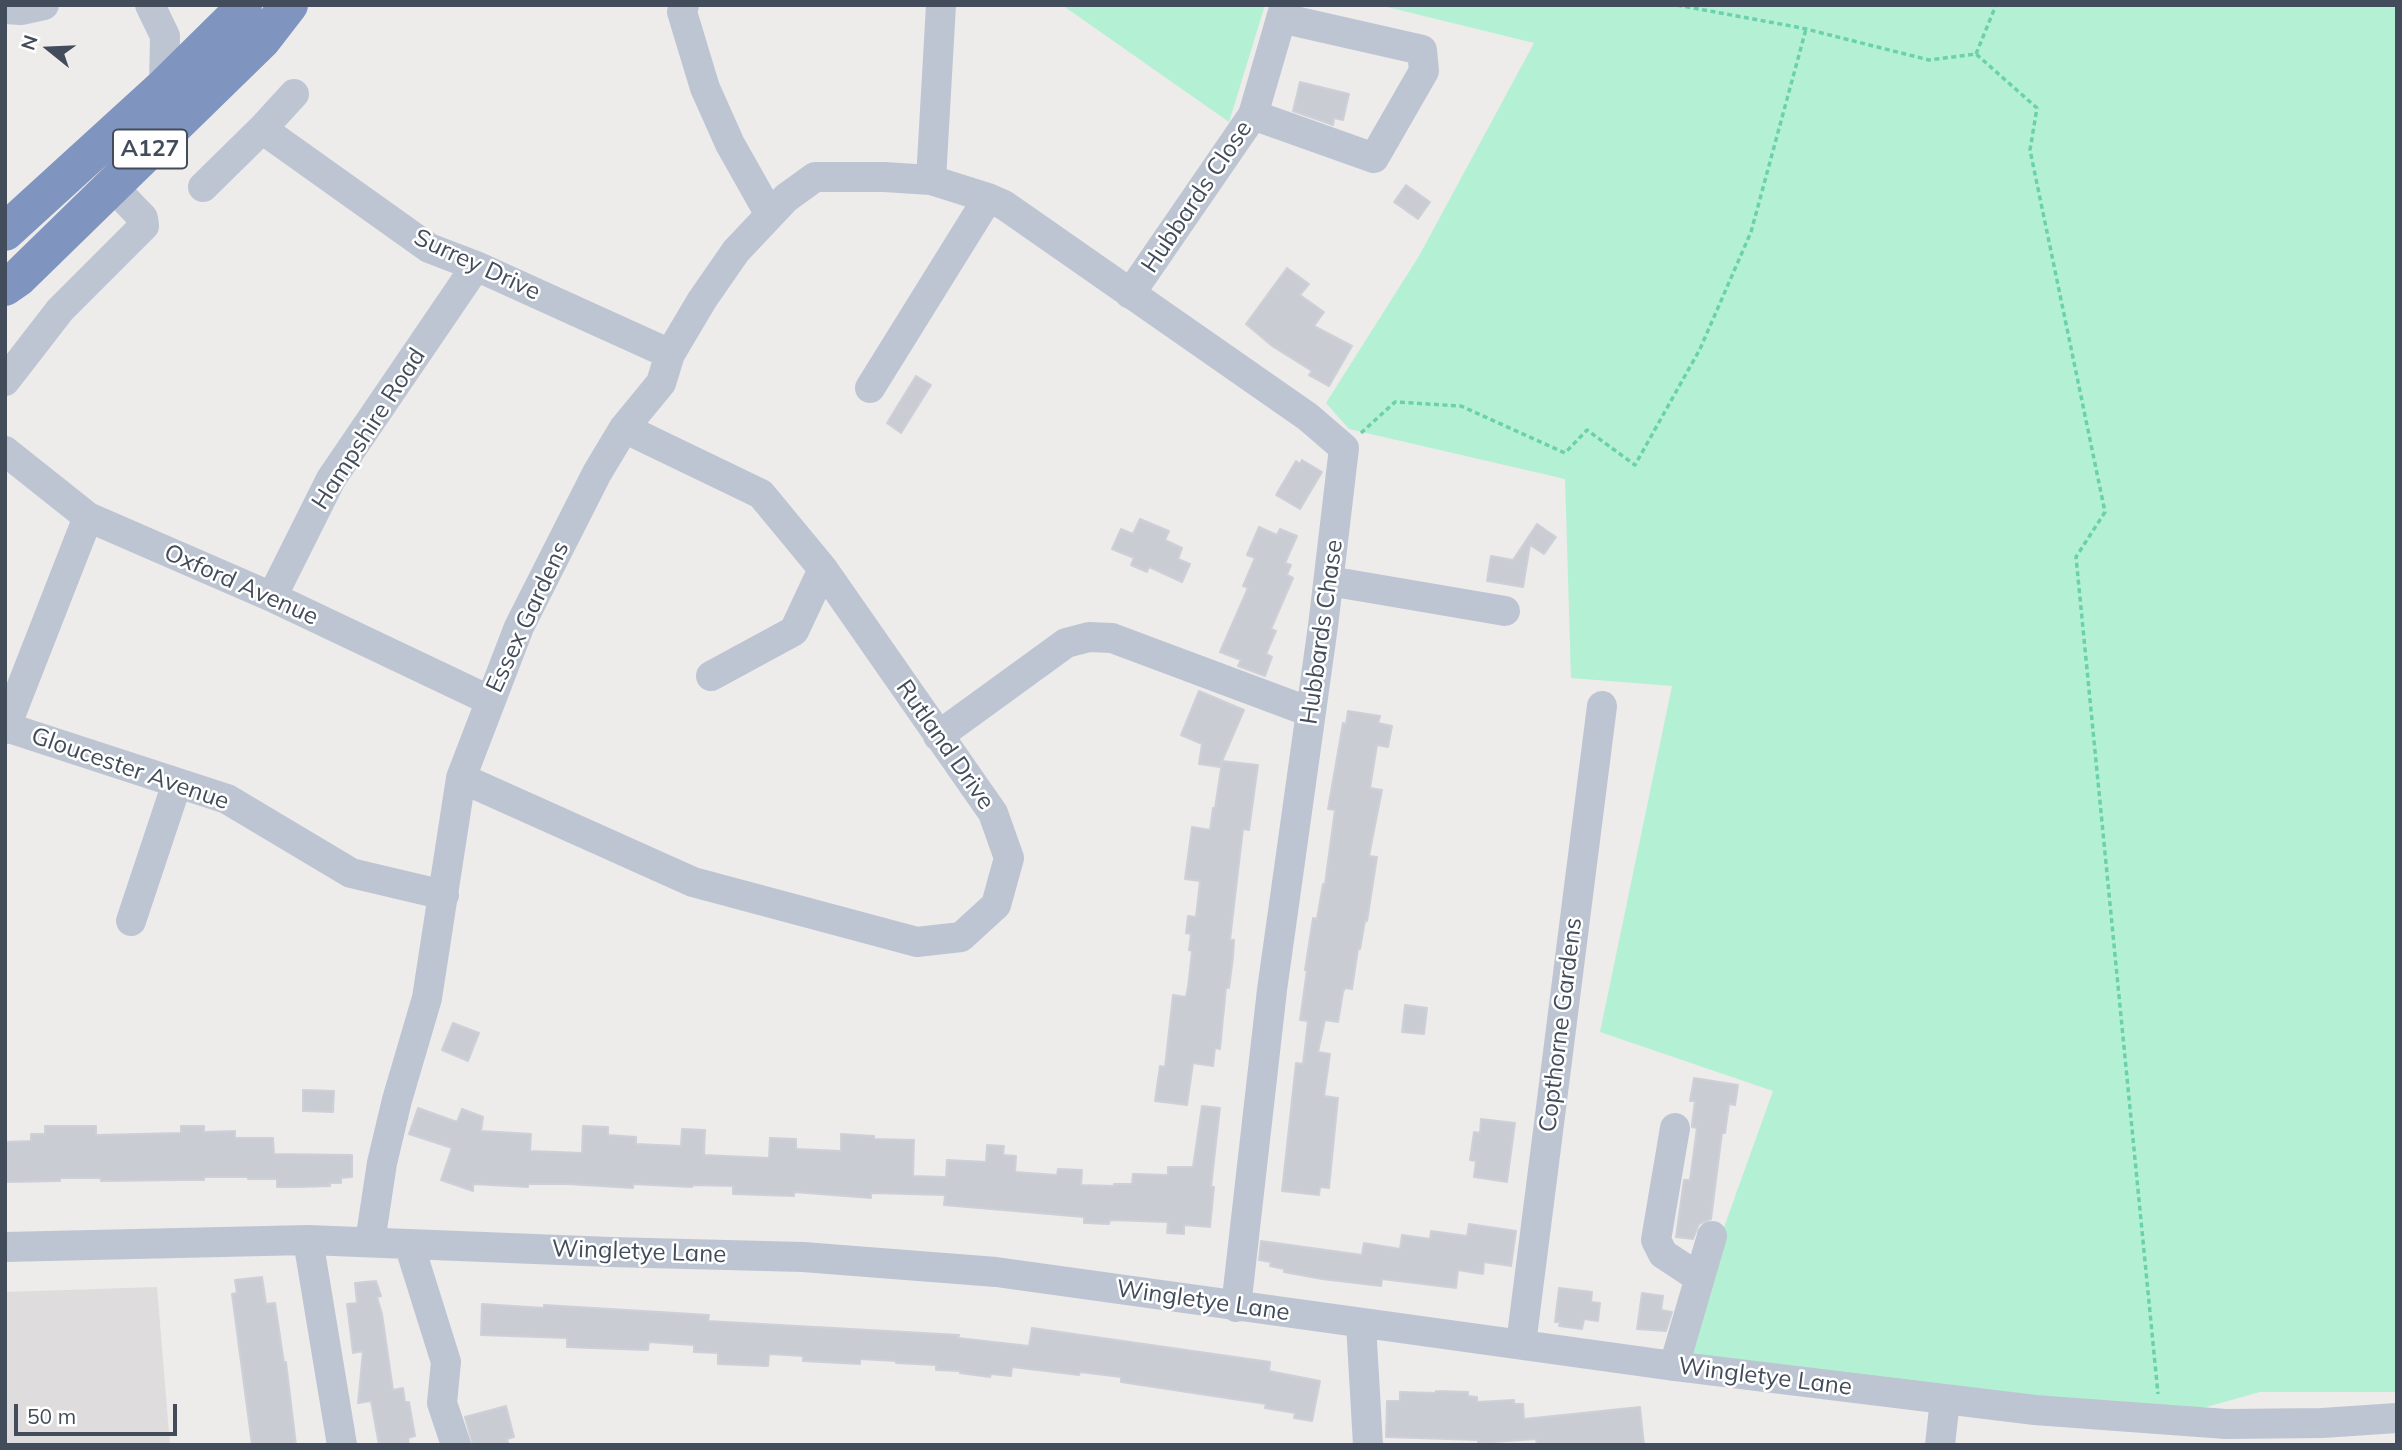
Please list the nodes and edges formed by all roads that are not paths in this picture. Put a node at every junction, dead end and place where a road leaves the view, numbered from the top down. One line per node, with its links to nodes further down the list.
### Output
1 (44, 5): 7 (street)
2 (243, 5): 9 (highway, A127)
3 (289, 5): 14 (highway, A127)
4 (941, 5): 13 (street)
5 (151, 6): 9 (street)
6 (674, 8): 17 (street)
7 (5, 9)
8 (1283, 12): 11 (street); 11 (street)
9 (164, 87): 18 (highway, A127)
10 (294, 93): 12 (street)
11 (1256, 107): 21 (street, Hubbards Close)
12 (262, 129): 15 (street); 19 (street, Surrey Drive)
13 (931, 180): 16 (street); 17 (street, Essex Gardens)
14 (112, 186): 20 (highway, A127); 23 (street)
15 (203, 187)
16 (988, 198): 21 (street); 24 (street)
17 (770, 215): 22 (street, Essex Gardens)
18 (5, 232)
19 (476, 266): 22 (street, Surrey Drive); 30 (street, Hampshire Road)
20 (5, 287)
21 (1130, 294): 29 (street, Hubbards Chase)
22 (670, 354): 25 (street, Essex Gardens)
23 (5, 381)
24 (870, 388)
25 (624, 428): 28 (street, Rutland Drive); 33 (street, Essex Gardens)
26 (5, 451): 27 (street, Oxford Avenue)
27 (88, 517): 30 (street, Oxford Avenue); 36 (street)
28 (823, 569): 32 (street); 37 (street, Rutland Drive)
29 (1329, 581): 31 (street); 35 (street, Hubbards Chase)
30 (272, 597): 33 (street, Oxford Avenue)
31 (1505, 611)
32 (711, 676)
33 (489, 700): 38 (street, Essex Gardens)
34 (1602, 706): 51 (street, Copthorne Gardens)
35 (1310, 712): 37 (street); 49 (street, Hubbards Chase)
36 (6, 728): 39 (street, Gloucester Avenue)
37 (938, 736): 38 (street, Rutland Drive)
38 (461, 778): 40 (street, Essex Gardens)
39 (177, 783): 40 (street, Gloucester Avenue); 41 (street)
40 (444, 895): 45 (street, Essex Gardens)
41 (131, 921)
42 (1675, 1128): 48 (street)
43 (1712, 1236): 48 (street)
44 (308, 1240): 45 (street, Wingletye Lane); 47 (street, Wingletye Lane); 56 (street)
45 (370, 1242): 46 (street, Wingletye Lane)
46 (409, 1244): 49 (street, Wingletye Lane); 57 (street)
47 (5, 1247)
48 (1698, 1277): 52 (street)
49 (1236, 1307): 50 (street, Wingletye Lane)
50 (1361, 1324): 51 (street, Wingletye Lane); 58 (street)
51 (1521, 1344): 52 (street, Wingletye Lane)
52 (1674, 1366): 53 (street, Wingletye Lane)
53 (1945, 1400): 55 (street, Wingletye Lane); 59 (street)
54 (2397, 1418): 55 (street, Wingletye Lane)
55 (2146, 1428)
56 (342, 1445)
57 (456, 1445)
58 (1368, 1445)
59 (1940, 1445)

